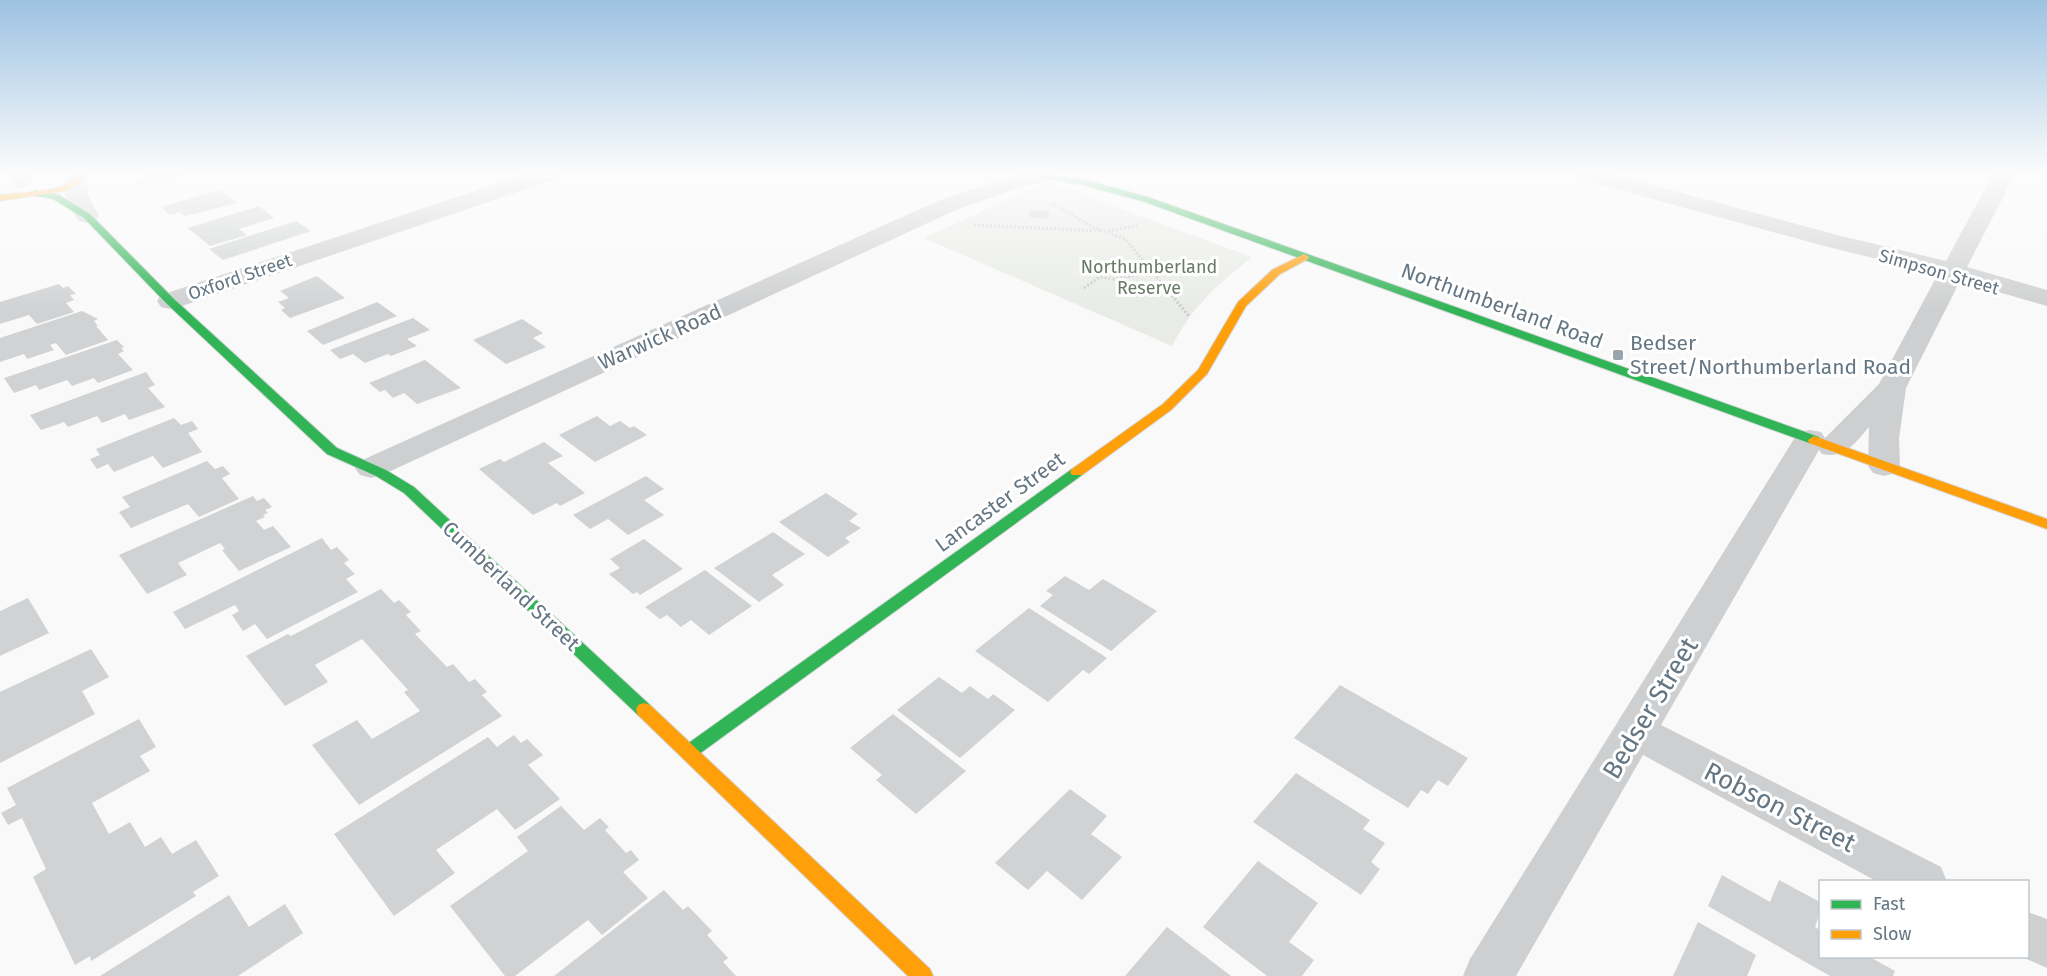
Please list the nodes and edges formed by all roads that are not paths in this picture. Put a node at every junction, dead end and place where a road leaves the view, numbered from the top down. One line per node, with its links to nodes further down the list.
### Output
1 (90, 220): 10 (street, Cumberland Street)
2 (412, 220): 10 (street, Oxford Street)
3 (946, 220): 14 (street, Warwick Road)
4 (1201, 220): 7 (street, Northumberland Road)
5 (1755, 220): 8 (street, Simpson Street)
6 (1980, 220): 8 (street)
7 (1304, 257): 12 (street, Northumberland Road); 17 (street, Lancaster Street)
8 (1951, 273): 9 (street, Simpson Street); 11 (street)
9 (2047, 299)
10 (170, 301): 14 (street, Cumberland Street)
11 (1891, 388): 12 (street, Bedser Street); 13 (street)
12 (1822, 443): 13 (street, Northumberland Road); 16 (street, Bedser Street)
13 (1884, 466): 15 (street, Northumberland Road)
14 (371, 468): 17 (street, Cumberland Street)
15 (2047, 524)
16 (1636, 732): 18 (street, Robson Street); 22 (street, Bedser Street)
17 (689, 752): 21 (street, Cumberland Street)
18 (1920, 880)
19 (2029, 936): 20 (street)
20 (2047, 945)
21 (923, 976)
22 (1488, 976)

